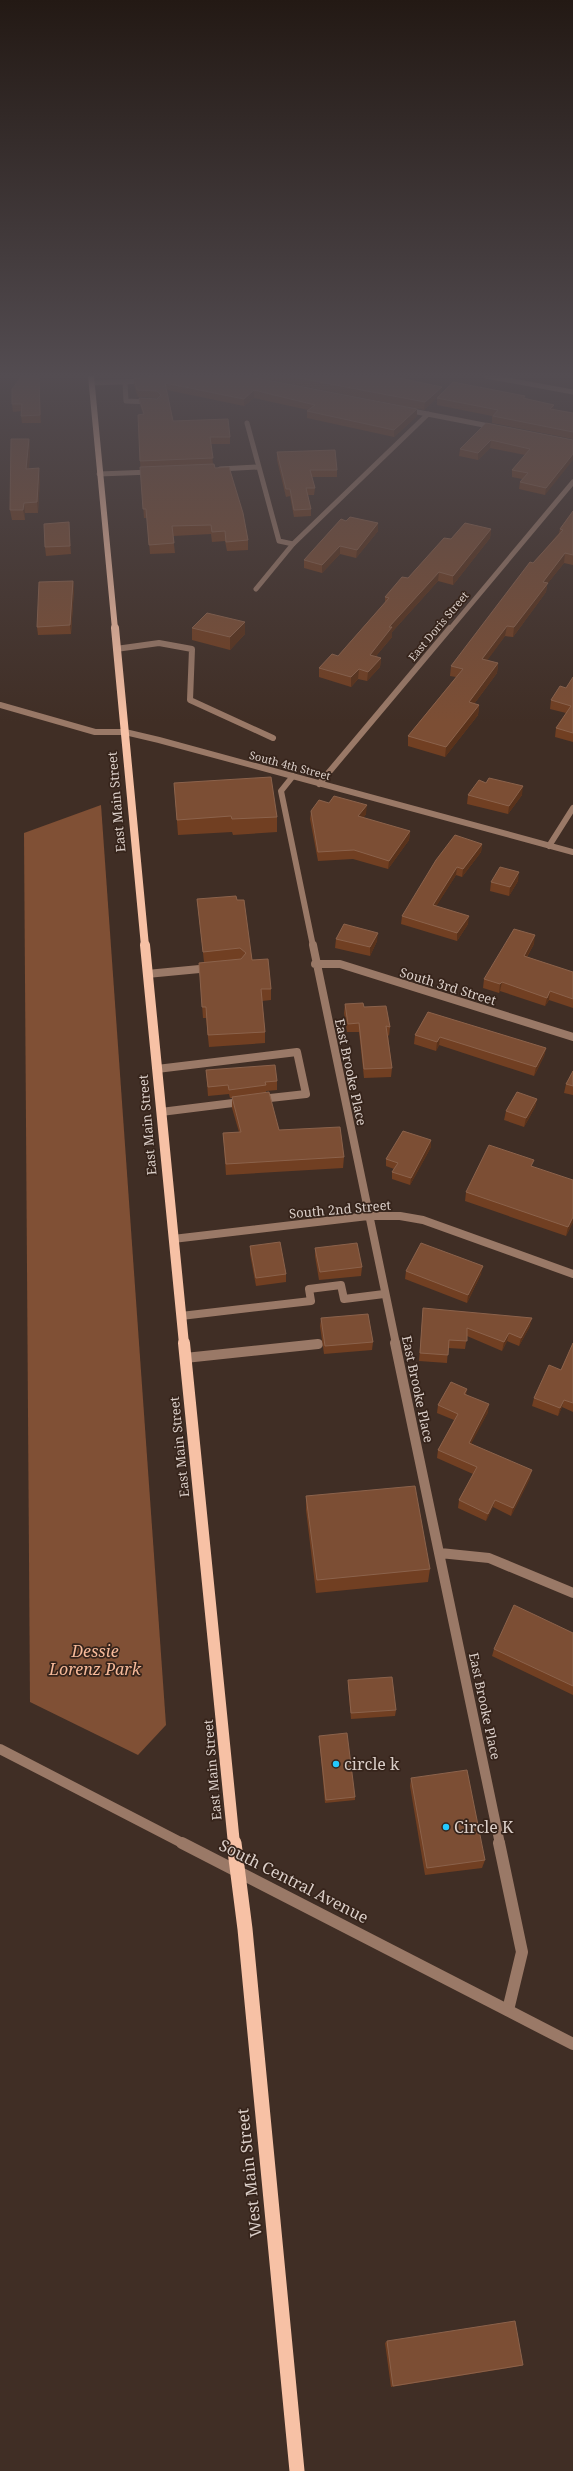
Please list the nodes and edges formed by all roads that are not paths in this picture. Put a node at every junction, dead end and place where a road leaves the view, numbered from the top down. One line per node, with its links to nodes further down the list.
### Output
1 (101, 491): 7 (main road, East Main Street)
2 (265, 491): 5 (street)
3 (348, 491): 5 (street)
4 (565, 491): 12 (street, East Doris Street)
5 (293, 544): 6 (street)
6 (256, 589)
7 (116, 649): 9 (main road, East Main Street); 10 (street)
8 (0, 706): 9 (street, South 4th Street)
9 (125, 732): 11 (street, South 4th Street); 18 (main road, East Main Street)
10 (273, 738)
11 (293, 776): 12 (street, South 4th Street); 16 (street, East Brooke Place)
12 (319, 784): 14 (street, South 4th Street)
13 (573, 808): 14 (street)
14 (548, 846): 15 (street, South 4th Street)
15 (573, 852)
16 (315, 964): 19 (street, South 3rd Street); 22 (street, East Brooke Place)
17 (218, 967): 18 (street)
18 (148, 974): 20 (main road, East Main Street)
19 (573, 1037)
20 (157, 1068): 21 (main road, East Main Street); 21 (street)
21 (161, 1112): 23 (main road, East Main Street)
22 (368, 1216): 23 (street, South 2nd Street); 24 (street, South 2nd Street); 25 (street, East Brooke Place)
23 (173, 1239): 26 (main road, East Main Street)
24 (573, 1274)
25 (384, 1294): 26 (street); 29 (street, East Brooke Place)
26 (181, 1316): 28 (main road, East Main Street)
27 (318, 1344): 28 (street)
28 (185, 1358): 32 (main road, East Main Street)
29 (440, 1553): 30 (street); 33 (street, East Brooke Place)
30 (573, 1593)
31 (0, 1749): 32 (street, South Central Avenue)
32 (237, 1871): 33 (street, South Central Avenue); 35 (main road, West Main Street)
33 (508, 2010): 34 (street, South Central Avenue)
34 (573, 2044)
35 (297, 2471)

